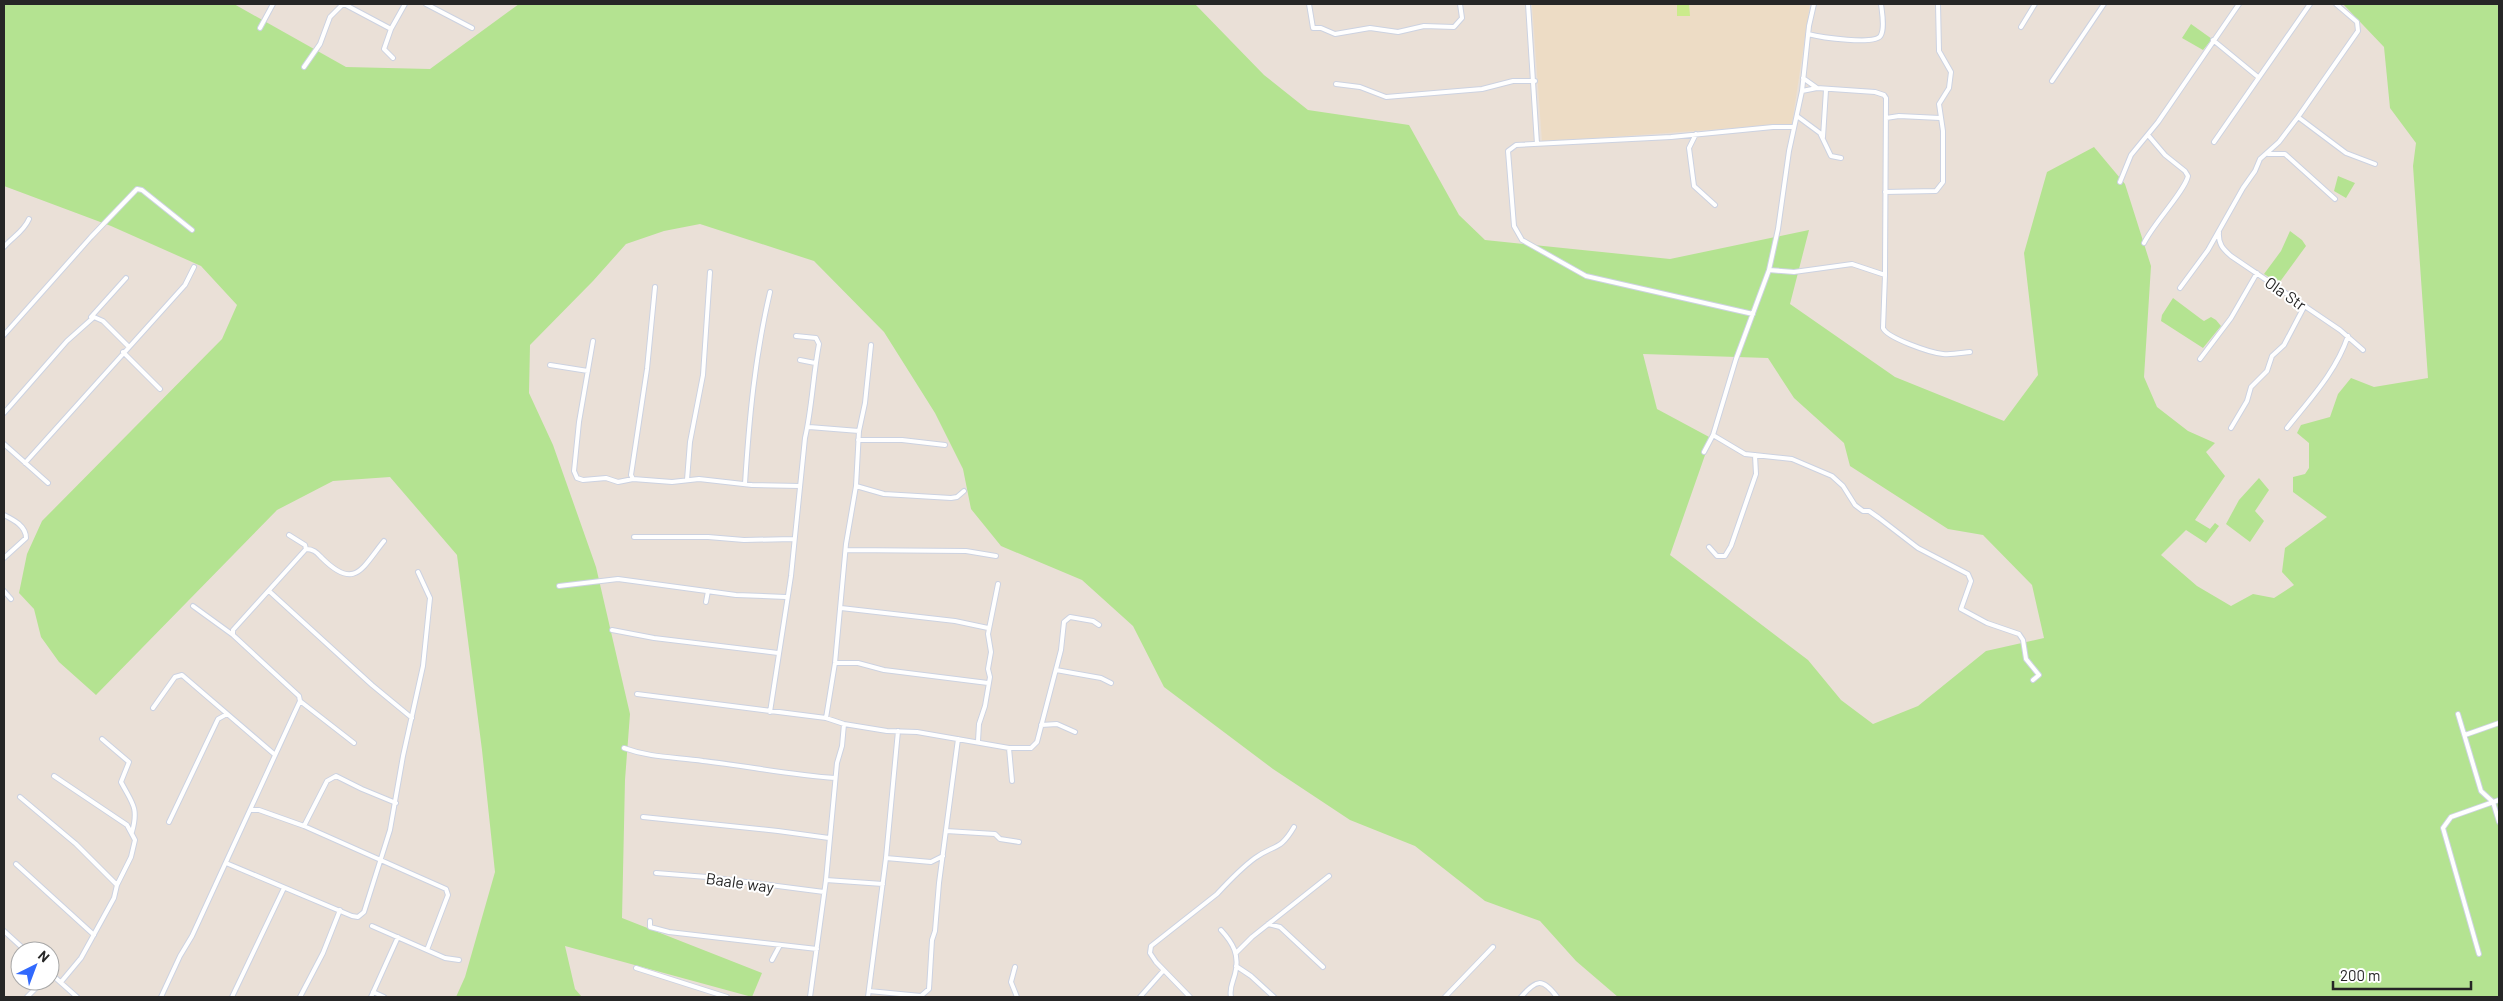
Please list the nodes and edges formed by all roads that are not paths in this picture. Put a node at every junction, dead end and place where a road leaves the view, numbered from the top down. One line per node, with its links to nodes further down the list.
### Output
1 (273, 4): 17 (street)
2 (344, 4): 19 (street); 23 (street)
3 (405, 4): 19 (street)
4 (426, 4): 18 (street)
5 (1310, 4): 6 (street)
6 (1460, 4)
7 (1528, 4): 26 (street)
8 (1814, 4): 20 (street)
9 (1881, 4): 20 (street)
10 (1938, 4): 35 (street)
11 (2035, 4): 16 (street)
12 (2104, 4): 27 (street)
13 (2239, 4): 21 (street)
14 (2310, 4): 24 (street)
15 (2336, 4): 33 (street)
16 (2021, 27)
17 (260, 28)
18 (472, 28)
19 (391, 29): 22 (street)
20 (1808, 34): 25 (street)
21 (2213, 40): 24 (street); 38 (street)
22 (393, 58)
23 (304, 67)
24 (2258, 77): 40 (street)
25 (1804, 78): 29 (street); 31 (street)
26 (1534, 81): 28 (street); 41 (street)
27 (2052, 81)
28 (1336, 84)
29 (1817, 88): 30 (street); 31 (street)
30 (1826, 90): 34 (street); 39 (street)
31 (1802, 91): 32 (street)
32 (1797, 116): 36 (street); 39 (street)
33 (2298, 117): 42 (street); 44 (street)
34 (1886, 118): 35 (street); 46 (street)
35 (1940, 118): 46 (street)
36 (1794, 127): 37 (street); 55 (street)
37 (1696, 134): 41 (street); 48 (street)
38 (2148, 135): 45 (street); 52 (street)
39 (1823, 139): 43 (street)
40 (2214, 142)
41 (1537, 144): 64 (street)
42 (2268, 154): 47 (street); 51 (street)
43 (1841, 158)
44 (2375, 164)
45 (2120, 182)
46 (1885, 192): 58 (street)
47 (2335, 199)
48 (1715, 205)
49 (29, 219): 53 (street)
50 (192, 230): 66 (street)
51 (2218, 232): 57 (street, Ola Str); 61 (street)
52 (2144, 243)
53 (4, 247)
54 (194, 267): 71 (street)
55 (1769, 270): 58 (street); 64 (street)
56 (710, 272): 94 (street)
57 (2256, 273): 63 (street, Ola Str); 75 (street)
58 (1885, 275): 74 (street)
59 (126, 278): 65 (street)
60 (655, 287): 93 (street)
61 (2180, 288)
62 (770, 292): 96 (street)
63 (2304, 307): 68 (street, Ola Str); 83 (street)
64 (1753, 314): 86 (street)
65 (88, 321): 71 (street); 81 (street)
66 (4, 335)
67 (796, 336): 77 (street)
68 (2348, 336): 72 (street, Ola Str); 84 (street)
69 (593, 341): 79 (street)
70 (871, 345): 85 (street)
71 (128, 346): 73 (street)
72 (2363, 350)
73 (123, 352): 80 (street); 92 (street)
74 (1970, 352)
75 (2200, 358)
76 (800, 360): 77 (street)
77 (815, 363): 82 (street)
78 (550, 365): 79 (street)
79 (588, 371): 93 (street)
80 (160, 389)
81 (4, 413)
82 (809, 427): 85 (street); 97 (street)
83 (2231, 428)
84 (2287, 428)
85 (859, 431): 87 (street)
86 (1713, 435): 90 (street); 91 (street)
87 (858, 440): 89 (street); 98 (street)
88 (4, 444): 92 (street)
89 (945, 445)
90 (1704, 452)
91 (1755, 455): 105 (street); 128 (street)
92 (25, 463): 95 (street)
93 (633, 479): 94 (street)
94 (687, 480): 96 (street)
95 (48, 484)
96 (745, 484): 97 (street)
97 (800, 486): 103 (street)
98 (856, 486): 99 (street); 107 (street)
99 (964, 491)
100 (4, 515): 109 (street)
101 (289, 535): 106 (street)
102 (634, 538): 103 (street)
103 (793, 539): 116 (street)
104 (384, 541): 106 (street)
105 (1709, 547)
106 (306, 549): 114 (street)
107 (846, 550): 108 (street); 120 (street)
108 (996, 556)
109 (4, 558)
110 (418, 572): 137 (street)
111 (998, 584): 122 (street)
112 (559, 586): 115 (street)
113 (4, 591): 117 (street)
114 (269, 591): 124 (street); 137 (street)
115 (708, 592): 116 (street); 118 (street)
116 (786, 597): 125 (street)
117 (11, 599)
118 (706, 602)
119 (192, 606): 124 (street)
120 (841, 608): 122 (street); 126 (street)
121 (1099, 626): 127 (street)
122 (988, 628): 129 (street)
123 (612, 630): 125 (street)
124 (233, 635): 132 (street)
125 (778, 653): 134 (street)
126 (835, 663): 129 (street); 138 (street)
127 (1056, 670): 130 (street); 141 (street)
128 (2033, 680)
129 (988, 683): 147 (street)
130 (1111, 683)
131 (637, 694): 134 (street)
132 (300, 701): 148 (street); 151 (street)
133 (153, 708): 135 (street)
134 (770, 712): 138 (street)
135 (226, 714): 151 (street); 161 (street)
136 (2458, 714): 144 (street)
137 (412, 718): 158 (street)
138 (826, 718): 140 (street)
139 (2499, 723): 144 (street)
140 (844, 724): 142 (street); 153 (street)
141 (1041, 725): 143 (street); 150 (street)
142 (898, 731): 146 (street); 170 (street)
143 (1075, 732)
144 (2465, 735): 157 (street)
145 (102, 739): 166 (street)
146 (958, 739): 147 (street); 165 (street)
147 (978, 741): 150 (street)
148 (354, 743)
149 (624, 748): 153 (street)
150 (1009, 748): 154 (street)
151 (274, 754): 159 (street)
152 (54, 776): 166 (street)
153 (835, 778): 167 (street)
154 (1012, 781)
155 (20, 797): 180 (street)
156 (2499, 800): 157 (street)
157 (2493, 802): 162 (street); 197 (street)
158 (396, 803): 163 (street); 171 (street)
159 (250, 810): 163 (street); 173 (street)
160 (643, 817): 167 (street)
161 (170, 822)
162 (2499, 822)
163 (304, 826): 171 (street)
164 (1294, 827): 204 (street)
165 (946, 831): 168 (street); 169 (street)
166 (132, 832): 180 (street)
167 (829, 838): 178 (street)
168 (1019, 842)
169 (943, 856): 172 (street); 175 (street)
170 (886, 858): 172 (street); 179 (street)
171 (382, 860): 183 (street); 195 (street)
172 (932, 862): 175 (street)
173 (226, 863): 181 (street); 211 (street)
174 (16, 864): 189 (street)
175 (941, 869): 208 (street)
176 (656, 874): 182 (street, Baale way)
177 (1329, 876): 185 (street)
178 (826, 880): 179 (street); 182 (street)
179 (883, 884): 208 (street)
180 (117, 885): 189 (street)
181 (284, 888): 183 (street); 212 (street)
182 (824, 892): 194 (street)
183 (340, 910): 213 (street)
184 (650, 921): 192 (street)
185 (1268, 924): 196 (street); 202 (street)
186 (372, 926): 190 (street)
187 (1221, 930): 196 (street)
188 (4, 932): 191 (street)
189 (94, 935): 207 (street)
190 (398, 938): 195 (street); 209 (street)
191 (14, 941)
192 (780, 945): 194 (street); 199 (street)
193 (1493, 947): 224 (street)
194 (817, 949): 217 (street)
195 (427, 950): 198 (street)
196 (1236, 952): 200 (street)
197 (2479, 954)
198 (459, 960)
199 (772, 960)
200 (1236, 966): 205 (street); 206 (street)
201 (1015, 967): 219 (street)
202 (1323, 967)
203 (636, 968): 216 (street)
204 (1163, 970): 220 (street); 221 (street)
205 (1240, 971): 206 (street); 223 (street)
206 (1235, 973): 222 (street)
207 (61, 982): 210 (street)
208 (869, 991): 218 (street)
209 (373, 992): 214 (street); 215 (street)
210 (77, 997)
211 (161, 997)
212 (232, 997)
213 (300, 997)
214 (371, 997)
215 (384, 997)
216 (727, 997)
217 (810, 997)
218 (868, 997)
219 (1017, 997)
220 (1140, 997)
221 (1190, 997)
222 (1231, 997)
223 (1274, 997)
224 (1445, 997)
225 (1521, 997): 226 (street)
226 (1557, 997)

